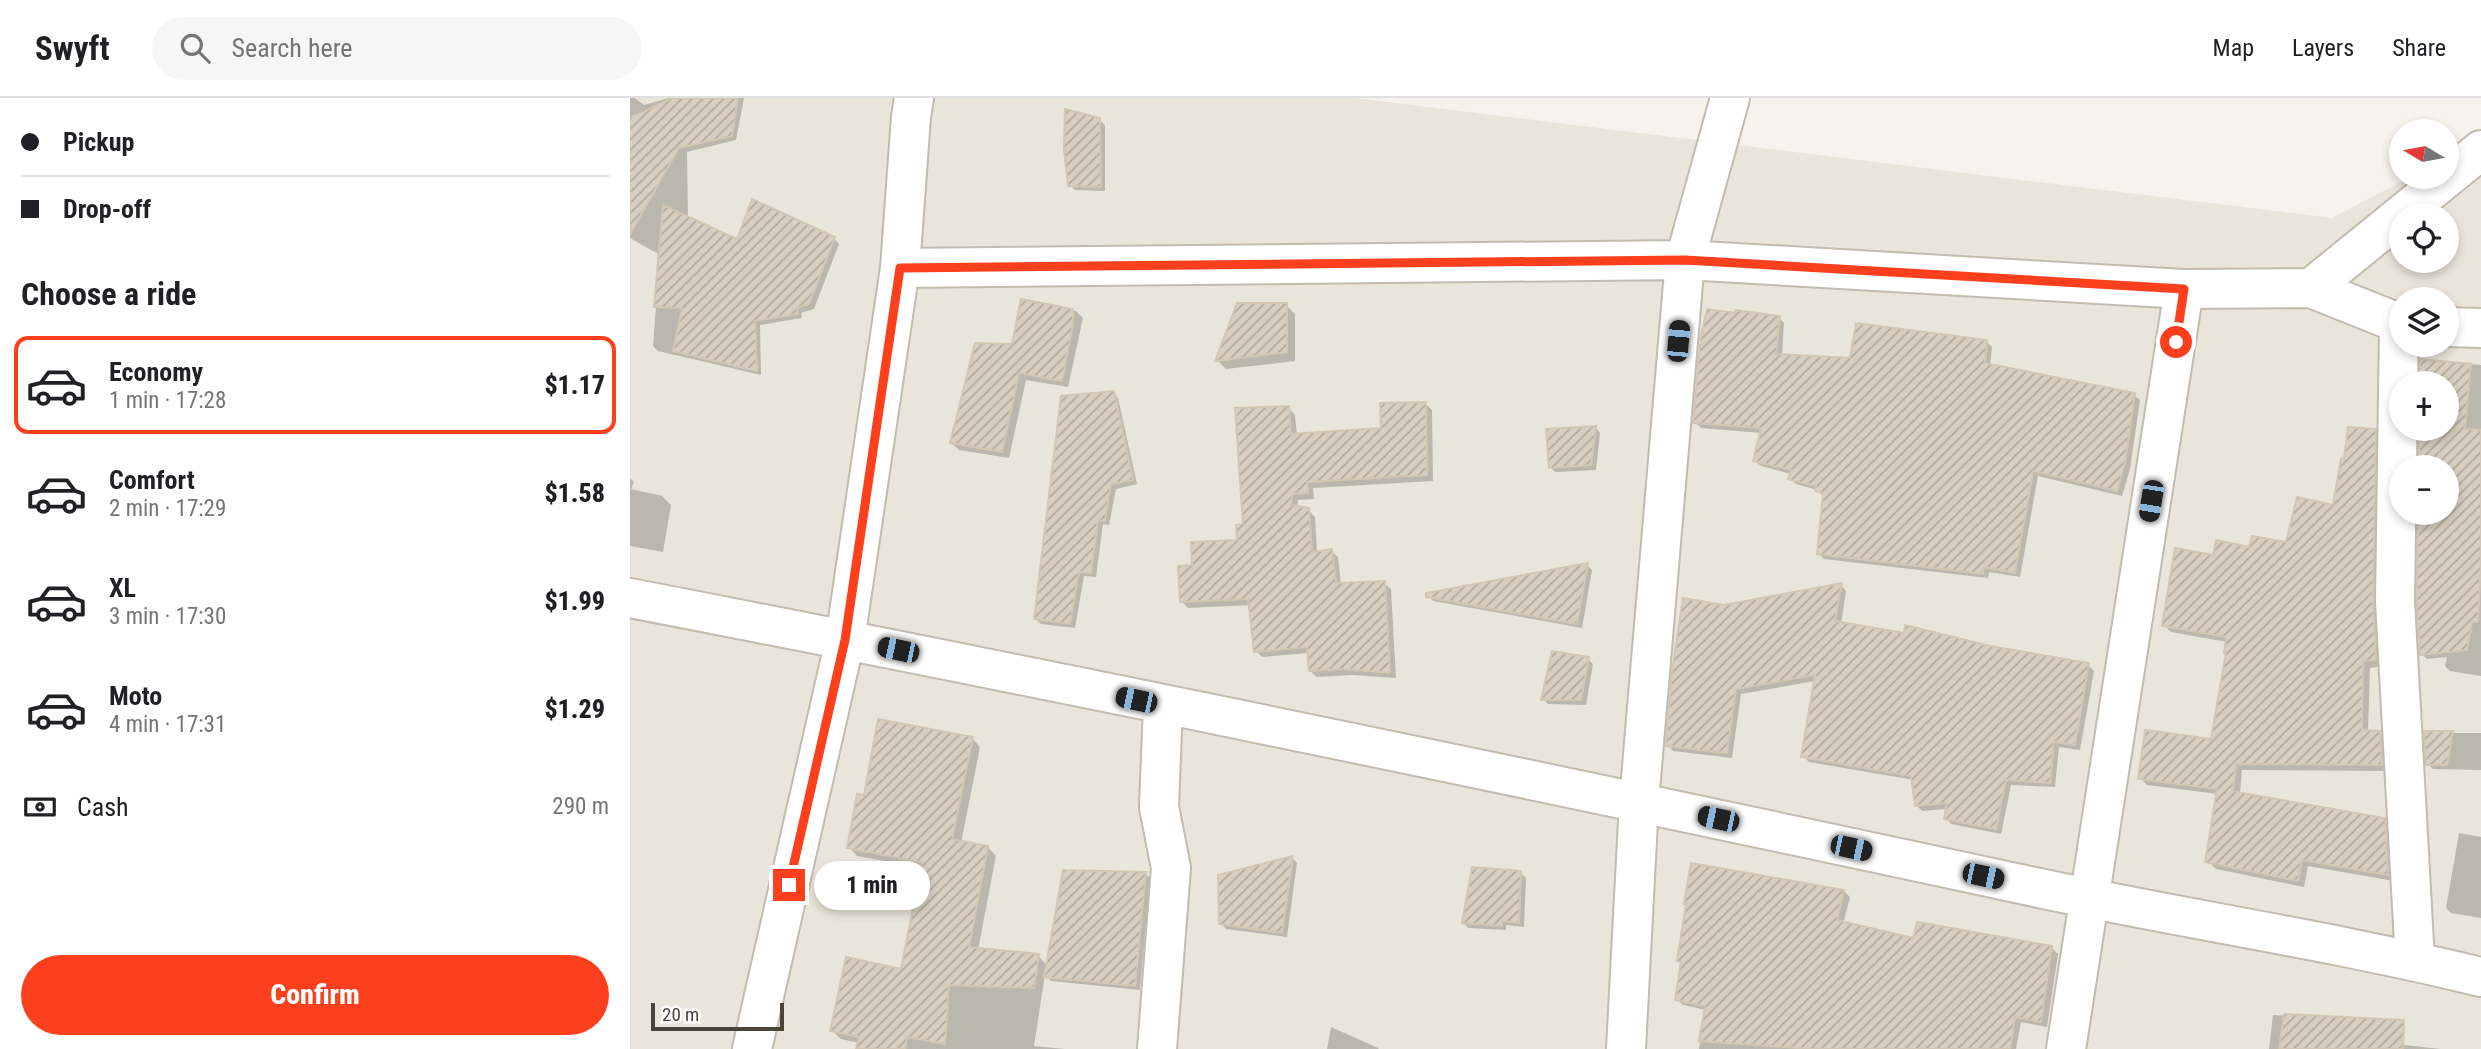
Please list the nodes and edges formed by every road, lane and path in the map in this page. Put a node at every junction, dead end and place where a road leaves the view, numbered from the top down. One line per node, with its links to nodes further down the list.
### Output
1 (914, 98): 5 (street)
2 (1730, 98): 4 (street)
3 (2481, 150): 6 (street)
4 (1685, 260): 5 (street); 7 (street); 15 (street)
5 (900, 268): 13 (street)
6 (2311, 288): 7 (street); 8 (street)
7 (2184, 289): 16 (street)
8 (2389, 320)
9 (2459, 327): 10 (street)
10 (2481, 328)
11 (2399, 357): 17 (street)
12 (630, 598): 13 (street)
13 (845, 640): 14 (street); 19 (street)
14 (1163, 705): 15 (street); 20 (street)
15 (1639, 802): 16 (street); 21 (street)
16 (2090, 899): 17 (street); 22 (street)
17 (2414, 961): 18 (street)
18 (2481, 977)
19 (752, 1049)
20 (1157, 1049)
21 (1626, 1049)
22 (2066, 1049)

